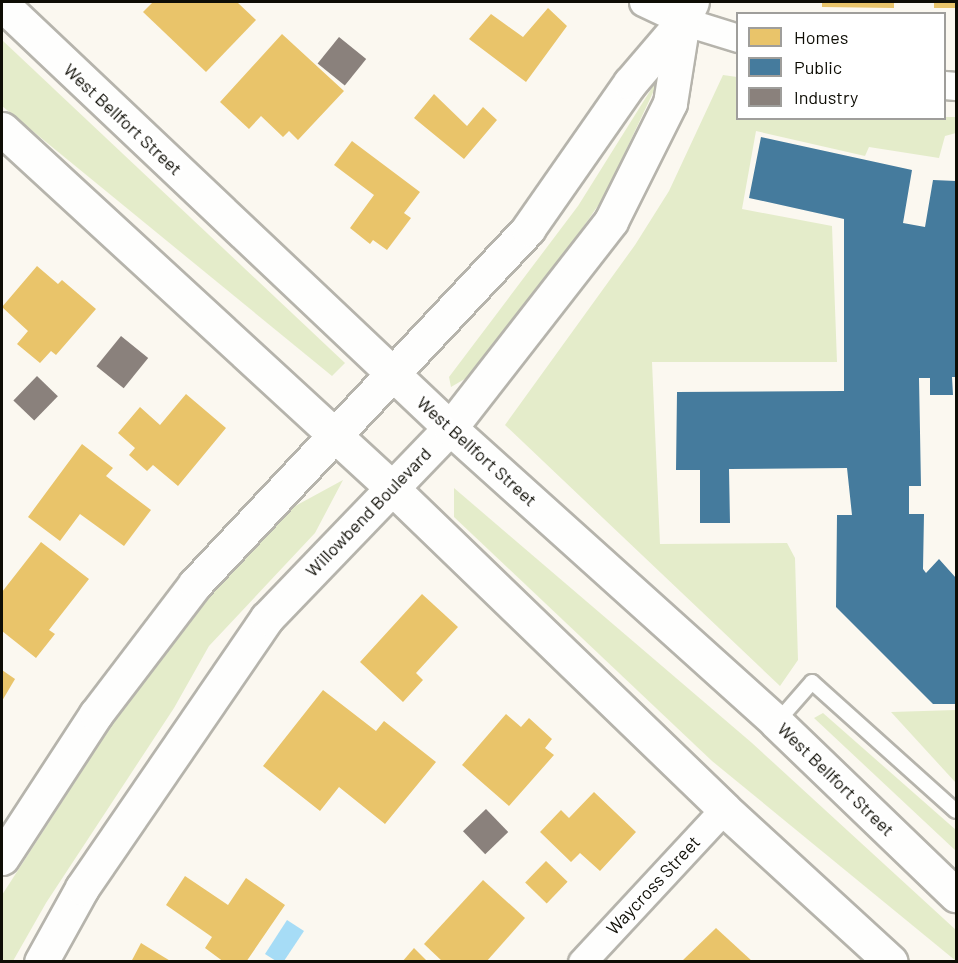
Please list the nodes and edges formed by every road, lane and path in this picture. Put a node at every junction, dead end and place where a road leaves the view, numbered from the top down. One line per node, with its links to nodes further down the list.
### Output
1 (643, 2): 3 (street)
2 (2, 4): 6 (main road, West Bellfort Street)
3 (688, 11): 4 (street); 6 (main road); 7 (main road, Willowbend Boulevard)
4 (736, 38)
5 (2, 129): 8 (main road)
6 (390, 372): 7 (main road, West Bellfort Street); 8 (main road)
7 (450, 428): 9 (main road, Willowbend Boulevard); 10 (main road, West Bellfort Street)
8 (335, 435): 9 (main road); 13 (main road)
9 (391, 487): 11 (main road); 15 (main road, Willowbend Boulevard)
10 (776, 722): 12 (lane); 14 (main road, West Bellfort Street)
11 (724, 809): 16 (street, Waycross Street); 17 (main road)
12 (957, 811)
13 (2, 858)
14 (957, 895)
15 (40, 962)
16 (582, 962)
17 (891, 962)

